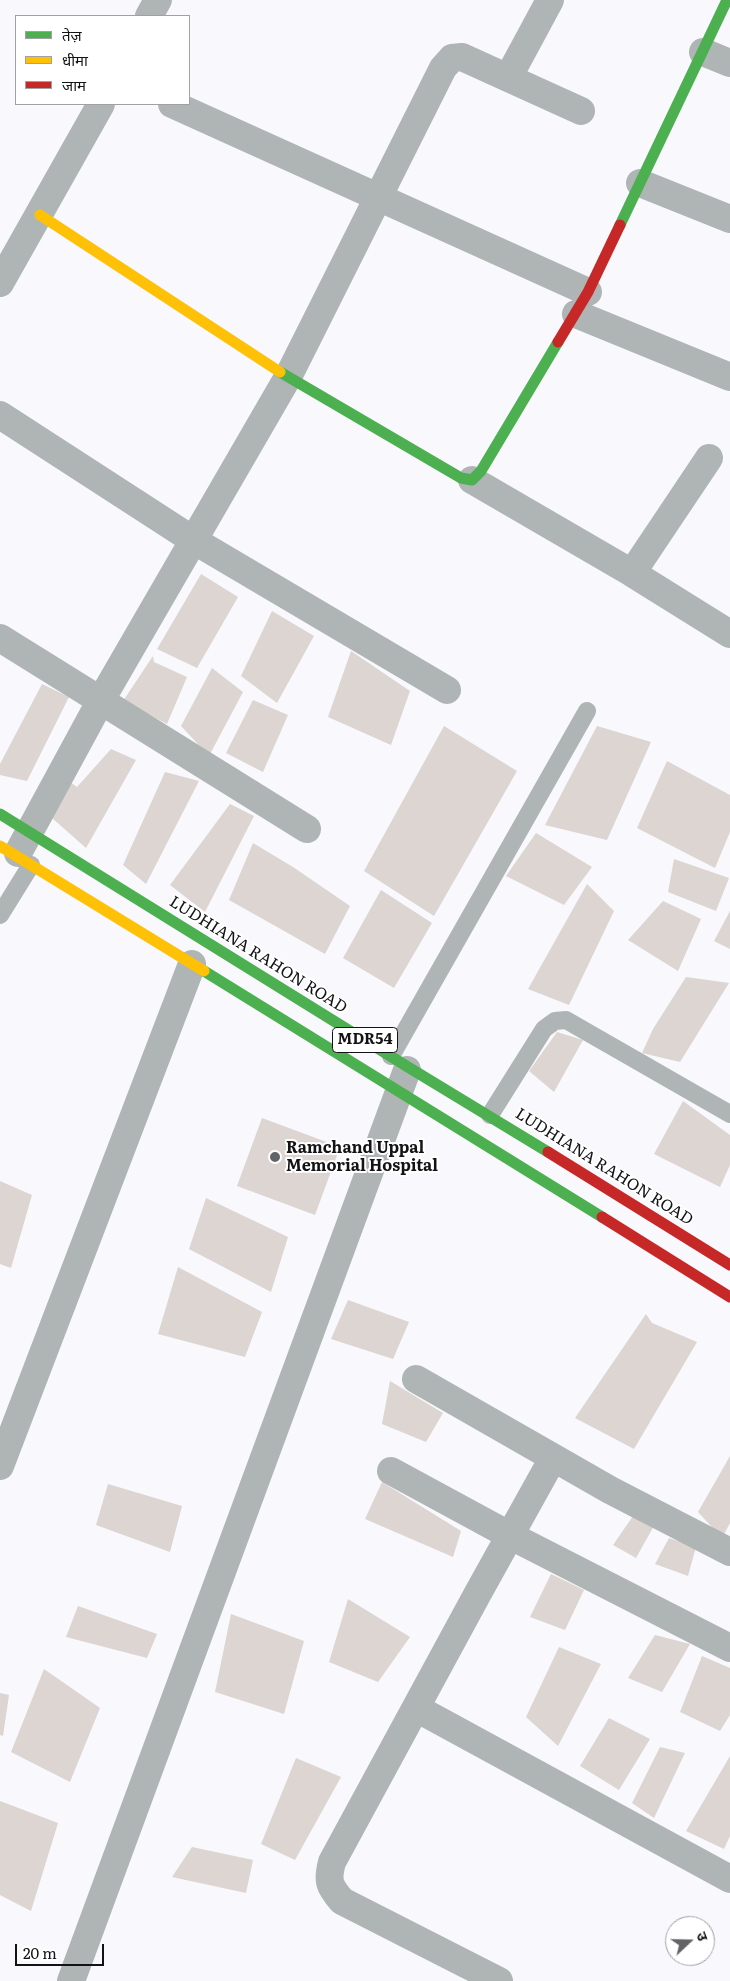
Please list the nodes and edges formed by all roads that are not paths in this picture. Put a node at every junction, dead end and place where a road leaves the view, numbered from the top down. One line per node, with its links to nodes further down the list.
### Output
1 (158, 0): 4 (street)
2 (550, 0): 7 (street)
3 (727, 0): 5 (main road)
4 (150, 15)
5 (703, 52): 6 (street); 11 (main road)
6 (730, 62)
7 (508, 78): 10 (street); 12 (street)
8 (100, 105): 13 (street)
9 (174, 105): 12 (street)
10 (581, 111)
11 (640, 183): 14 (street); 16 (main road)
12 (379, 197): 16 (street); 18 (street)
13 (40, 215): 15 (street); 18 (main road)
14 (730, 219)
15 (0, 283)
16 (582, 303): 17 (street); 21 (main road)
17 (730, 376)
18 (288, 377): 21 (main road); 22 (street)
19 (0, 415): 22 (street)
20 (709, 458): 23 (street)
21 (472, 480): 23 (street)
22 (193, 540): 26 (street); 27 (street)
23 (632, 573): 24 (street)
24 (730, 634)
25 (0, 638): 27 (street)
26 (447, 690)
27 (101, 700): 30 (street); 31 (street)
28 (588, 711): 34 (lane)
29 (0, 814): 31 (main road, LUDHIANA RAHON ROAD / MDR54)
30 (307, 829)
31 (19, 850): 32 (lane); 33 (main road, LUDHIANA RAHON ROAD / MDR54); 34 (main road, LUDHIANA RAHON ROAD / MDR54)
32 (0, 915)
33 (192, 964): 34 (main road, LUDHIANA RAHON ROAD / MDR54); 41 (street)
34 (399, 1072): 36 (main road, LUDHIANA RAHON ROAD / MDR54); 38 (main road, LUDHIANA RAHON ROAD / MDR54); 48 (street)
35 (730, 1114): 36 (lane)
36 (490, 1115): 37 (main road, LUDHIANA RAHON ROAD / MDR54)
37 (730, 1265)
38 (730, 1297)
39 (416, 1379): 40 (street)
40 (553, 1458): 43 (street); 44 (street)
41 (0, 1466)
42 (390, 1471): 43 (street)
43 (509, 1535): 45 (street); 46 (street)
44 (730, 1552)
45 (730, 1648)
46 (416, 1708): 47 (street); 49 (street)
47 (730, 1879)
48 (72, 1981)
49 (499, 1981)

